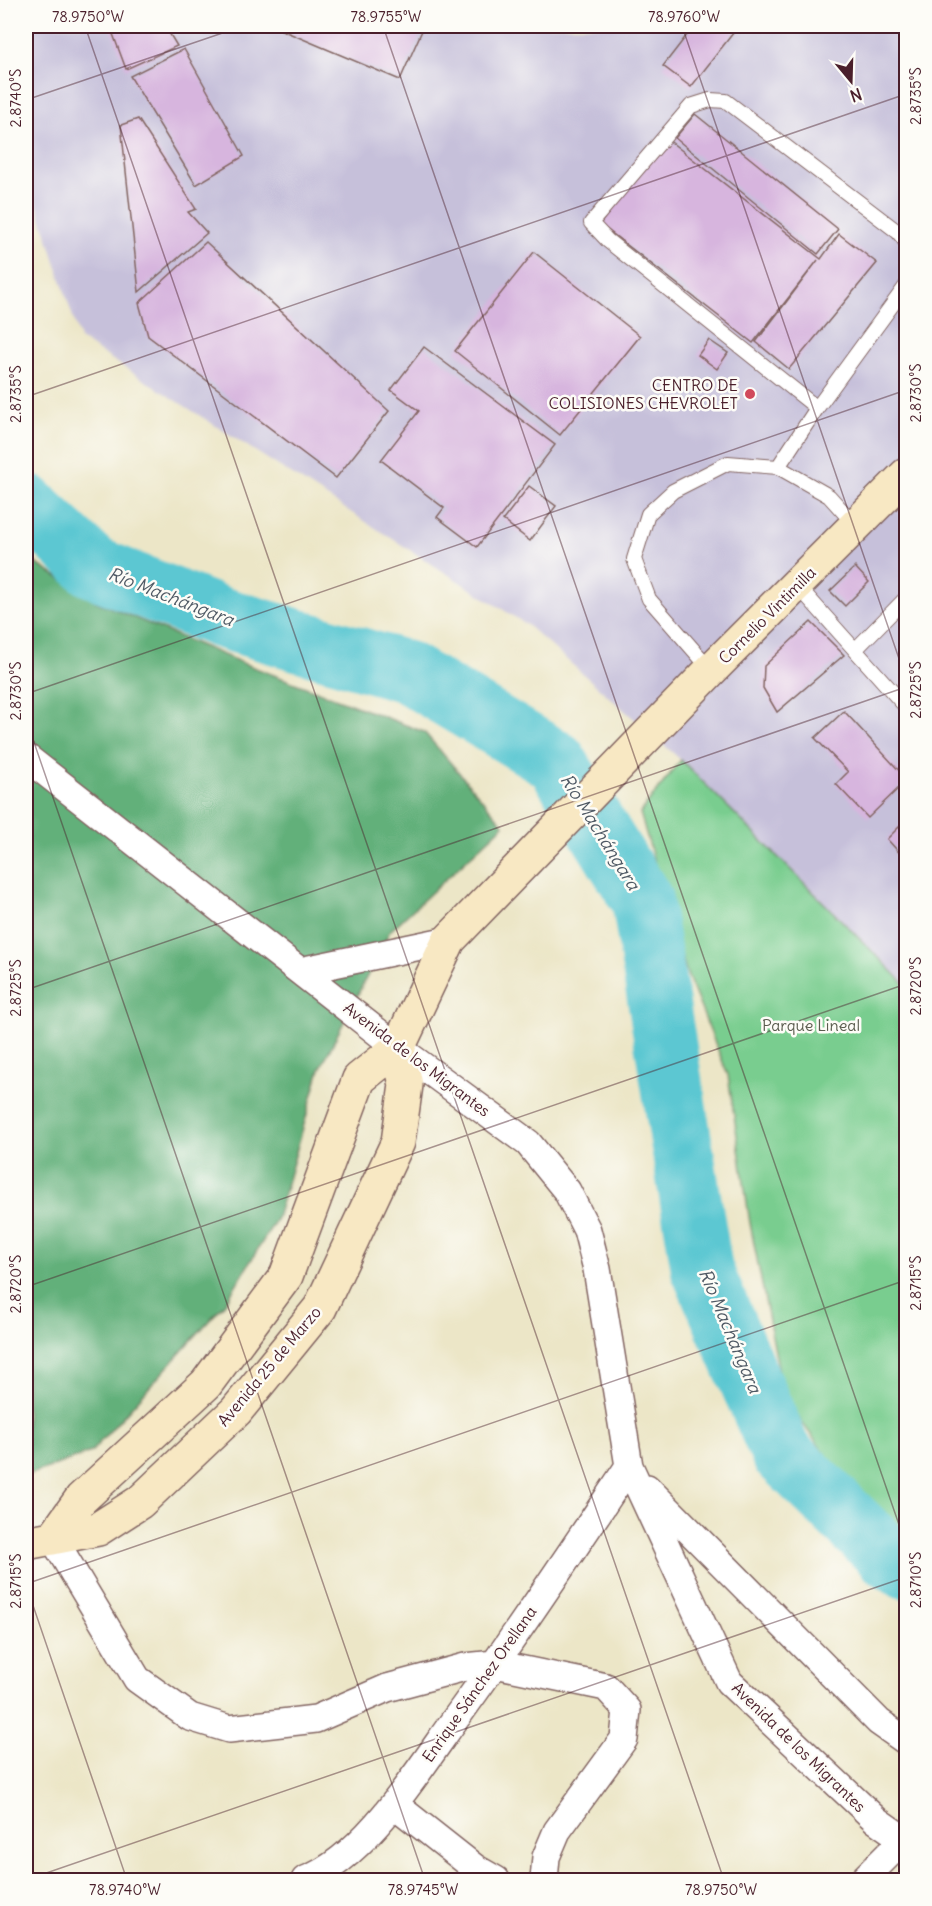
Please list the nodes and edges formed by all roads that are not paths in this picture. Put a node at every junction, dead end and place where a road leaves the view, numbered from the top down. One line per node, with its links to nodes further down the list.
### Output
1 (906, 242): 3 (lane)
2 (906, 286): 3 (lane)
3 (817, 408): 4 (lane)
4 (778, 467): 6 (lane); 10 (lane)
5 (906, 475): 6 (main road, Cornelio Vintimilla)
6 (856, 526): 7 (main road, Cornelio Vintimilla)
7 (797, 585): 9 (lane); 10 (main road, Cornelio Vintimilla)
8 (906, 598): 9 (lane)
9 (855, 650): 11 (lane)
10 (711, 670): 13 (main road, Cornelio Vintimilla)
11 (906, 707)
12 (26, 757): 14 (street, Avenida de los Migrantes)
13 (449, 940): 14 (street); 15 (main road)
14 (300, 971): 15 (street, Avenida de los Migrantes)
15 (398, 1048): 16 (street, Avenida de los Migrantes); 17 (main road); 17 (main road, Avenida 25 de Marzo)
16 (632, 1470): 18 (street, Enrique Sánchez Orellana); 19 (street); 21 (street, Avenida de los Migrantes)
17 (39, 1540): 18 (street)
18 (495, 1664): 20 (street, Enrique Sánchez Orellana); 24 (street)
19 (906, 1741)
20 (394, 1804): 22 (street, Enrique Sánchez Orellana); 23 (street)
21 (905, 1842): 25 (street)
22 (305, 1881)
23 (496, 1881)
24 (544, 1881)
25 (863, 1881)

